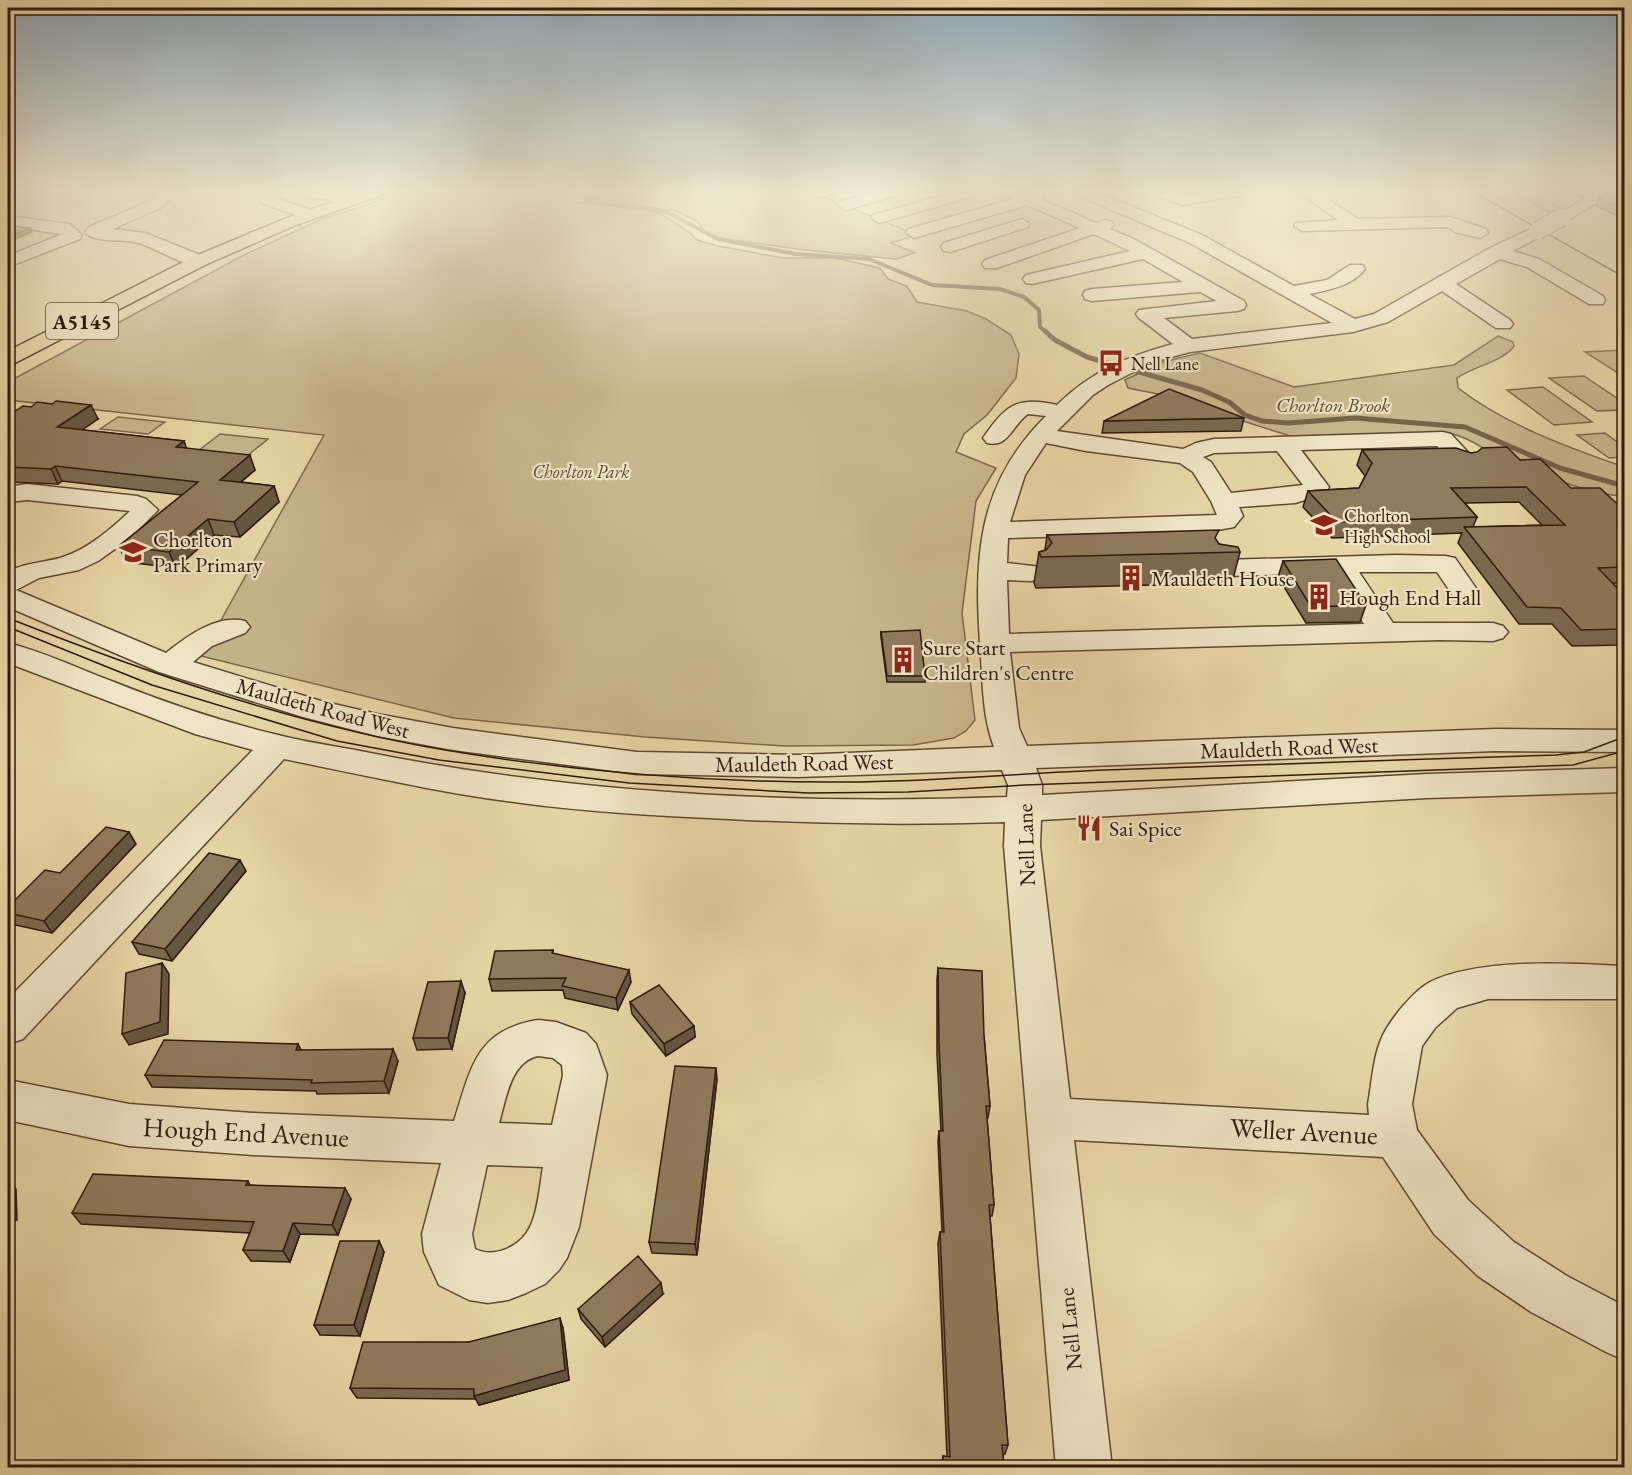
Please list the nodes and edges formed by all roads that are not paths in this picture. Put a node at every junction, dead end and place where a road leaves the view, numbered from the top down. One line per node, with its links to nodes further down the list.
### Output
1 (194, 259): 10 (street)
2 (204, 259): 10 (main road, A5145)
3 (1006, 259): 11 (street)
4 (1084, 259): 12 (street)
5 (1122, 259): 12 (street)
6 (1156, 259): 17 (street)
7 (1231, 259): 15 (street)
8 (1485, 259): 16 (street, Nell Lane)
9 (1519, 259): 21 (street)
10 (199, 261): 25 (main road, A5145)
11 (991, 264)
12 (1100, 264): 14 (street); 18 (street)
13 (1356, 269): 19 (street)
14 (1032, 279)
15 (1267, 279): 17 (street); 19 (street)
16 (1442, 285): 22 (street); 23 (street, Nell Lane)
17 (1204, 286): 18 (street); 24 (street)
18 (1134, 291): 20 (street)
19 (1291, 292): 23 (street)
20 (1092, 295)
21 (1596, 300)
22 (1503, 324)
23 (1353, 326): 24 (street, Nell Lane)
24 (1188, 346): 26 (street, Nell Lane)
25 (8, 360)
26 (1060, 413): 27 (street, Nell Lane); 28 (street)
27 (1040, 435): 30 (street); 34 (street, Nell Lane)
28 (995, 438)
29 (1283, 443): 30 (street); 31 (street); 33 (street)
30 (1186, 457): 33 (street)
31 (1463, 460)
32 (8, 494): 38 (street)
33 (1224, 501): 34 (street)
34 (995, 530): 39 (street, Nell Lane)
35 (8, 558): 38 (street)
36 (1341, 566): 37 (street); 42 (street); 46 (street)
37 (1223, 568)
38 (34, 569): 41 (street)
39 (993, 571): 40 (street); 47 (street, Nell Lane)
40 (1031, 573)
41 (8, 584)
42 (1466, 594)
43 (8, 597): 49 (street, Mauldeth Road West)
44 (235, 627): 49 (street)
45 (1493, 632): 46 (street)
46 (1385, 634): 47 (street)
47 (996, 643): 52 (street, Nell Lane)
48 (8, 652): 51 (street, Mauldeth Road West)
49 (170, 665): 52 (street, Mauldeth Road West)
50 (1624, 741): 52 (street, Mauldeth Road West)
51 (277, 746): 54 (street, Mauldeth Road West); 56 (street)
52 (1015, 757): 54 (street, Nell Lane)
53 (1622, 783): 54 (street, Mauldeth Road West)
54 (1025, 807): 58 (street, Nell Lane)
55 (1624, 982): 59 (street)
56 (8, 1026)
57 (13, 1108): 60 (street, Hough End Avenue)
58 (1048, 1118): 59 (street, Weller Avenue); 63 (street, Nell Lane)
59 (1396, 1137): 62 (street, Weller Avenue)
60 (469, 1144): 61 (street, Hough End Avenue); 61 (street); 61 (street)
61 (571, 1147)
62 (1624, 1334)
63 (1084, 1467)

